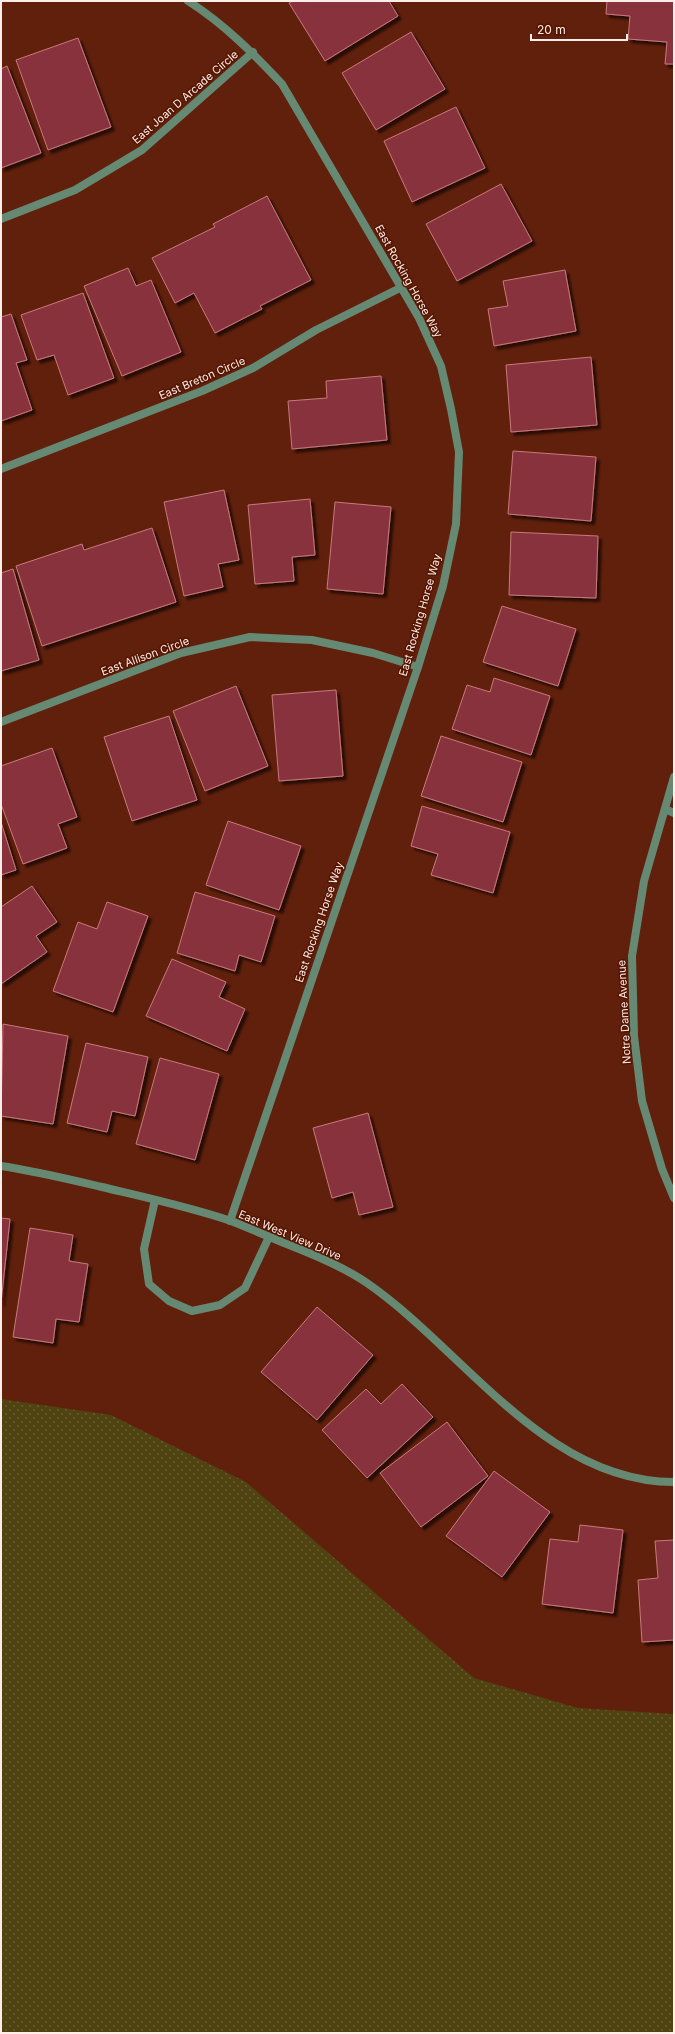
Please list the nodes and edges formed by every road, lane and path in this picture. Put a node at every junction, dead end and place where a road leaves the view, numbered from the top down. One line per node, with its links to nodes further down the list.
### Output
1 (188, 1): 2 (street, East Rocking Horse Way)
2 (253, 52): 3 (street, East Joan D Arcade Circle); 4 (street, East Rocking Horse Way)
3 (1, 219)
4 (402, 287): 5 (street, East Breton Circle); 6 (street, East Rocking Horse Way)
5 (1, 469)
6 (418, 667): 7 (street, East Allison Circle); 14 (street, East Rocking Horse Way)
7 (1, 722)
8 (674, 777): 9 (street, Notre Dame Avenue)
9 (665, 809): 10 (street); 12 (street, Notre Dame Avenue)
10 (674, 813)
11 (1, 1166): 13 (street, East West View Drive)
12 (674, 1198)
13 (155, 1200): 14 (street, East West View Drive); 15 (street)
14 (230, 1221): 15 (street, East West View Drive)
15 (269, 1237): 16 (street, East West View Drive)
16 (674, 1482)

